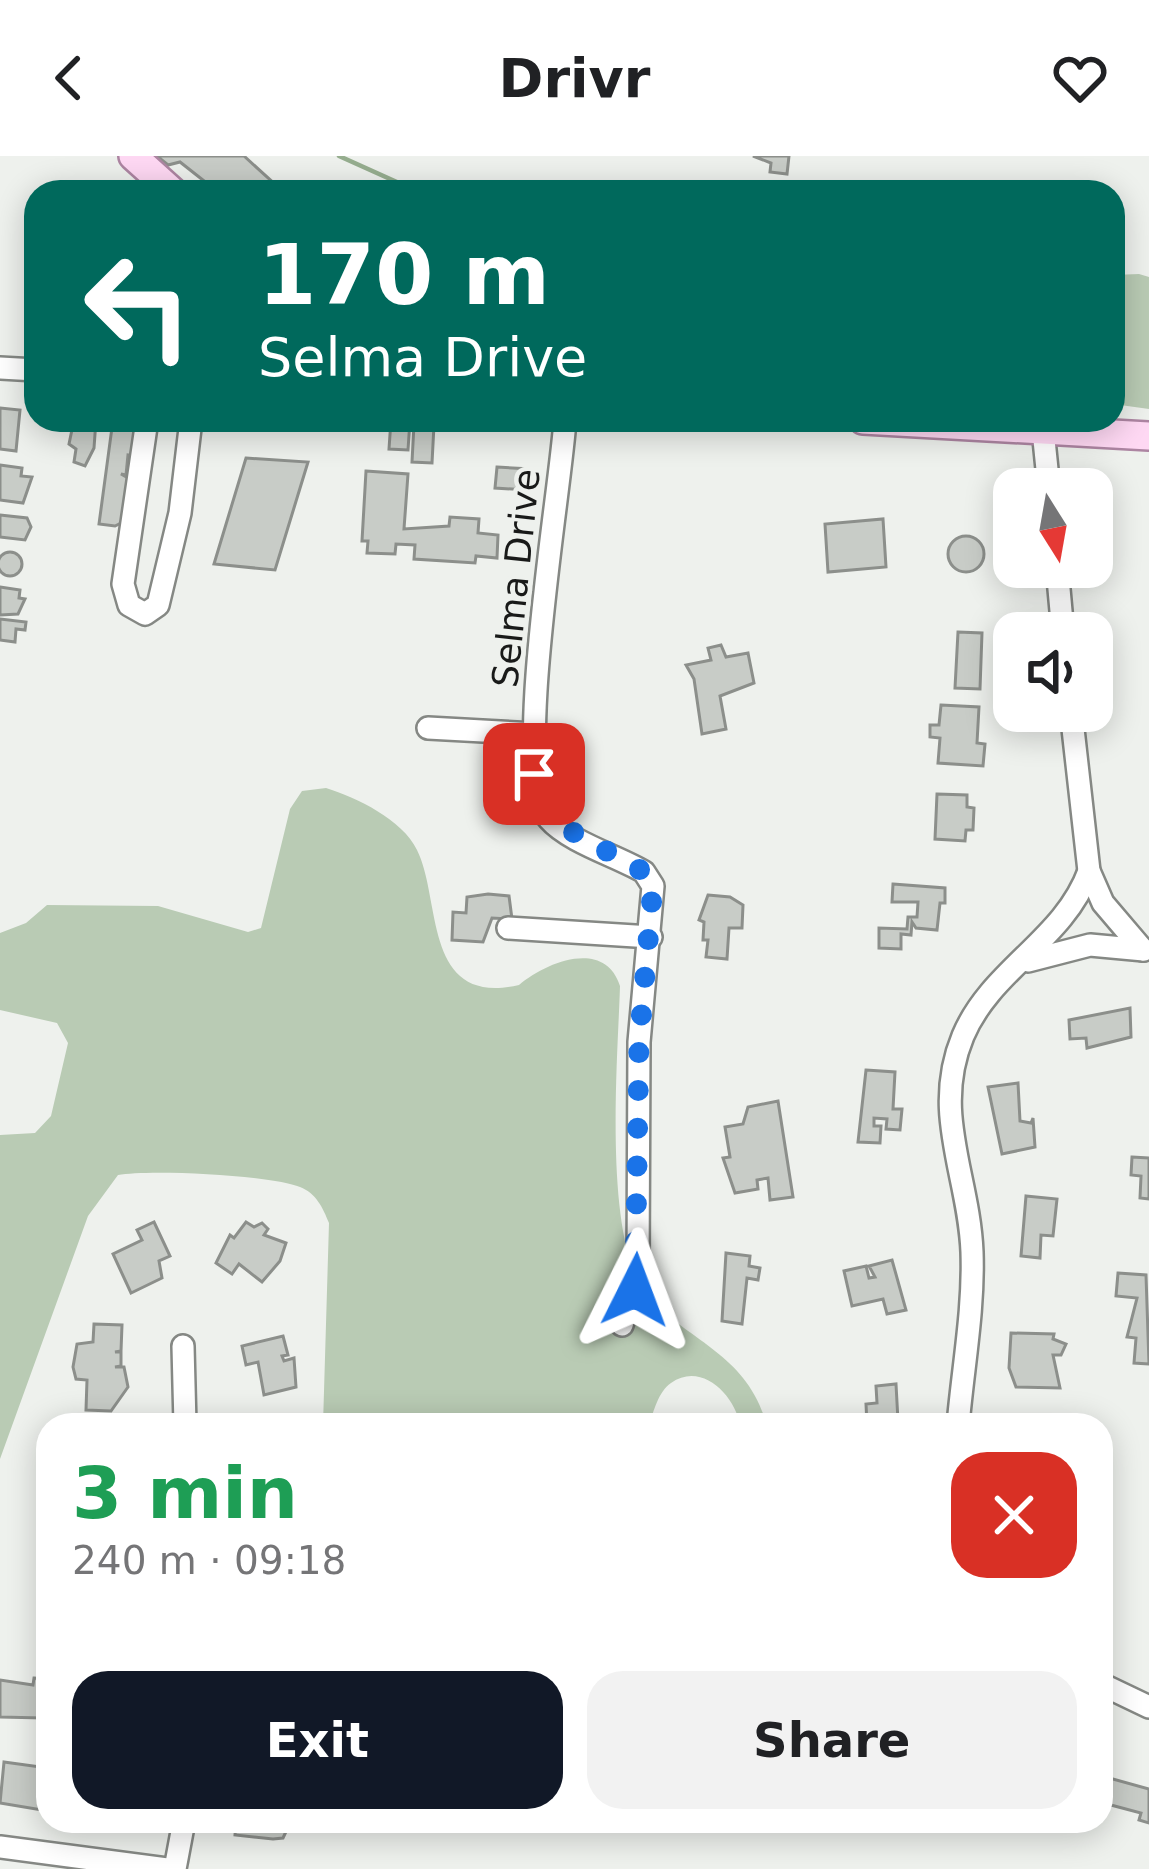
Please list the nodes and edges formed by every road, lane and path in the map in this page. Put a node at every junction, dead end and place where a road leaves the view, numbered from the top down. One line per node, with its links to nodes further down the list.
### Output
1 (133, 156): 2 (main road)
2 (160, 180)
3 (145, 432): 4 (street)
4 (188, 432)
5 (564, 432): 12 (street, Selma Drive)
6 (1026, 432): 9 (street)
7 (1099, 432): 8 (main road)
8 (1149, 436)
9 (1041, 468)
10 (428, 728): 12 (street)
11 (1073, 732): 13 (street)
12 (536, 734): 15 (street, Selma Drive)
13 (1089, 871): 16 (street); 17 (street)
14 (508, 928): 15 (street)
15 (651, 938): 18 (street, Selma Drive)
16 (1146, 951): 17 (street)
17 (1017, 966): 21 (street)
18 (622, 1325)
19 (182, 1346): 20 (street)
20 (185, 1413)
21 (959, 1413)
22 (1113, 1690): 23 (street)
23 (1149, 1707)
24 (181, 1833): 26 (street)
25 (0, 1847): 26 (street)
26 (171, 1869)

